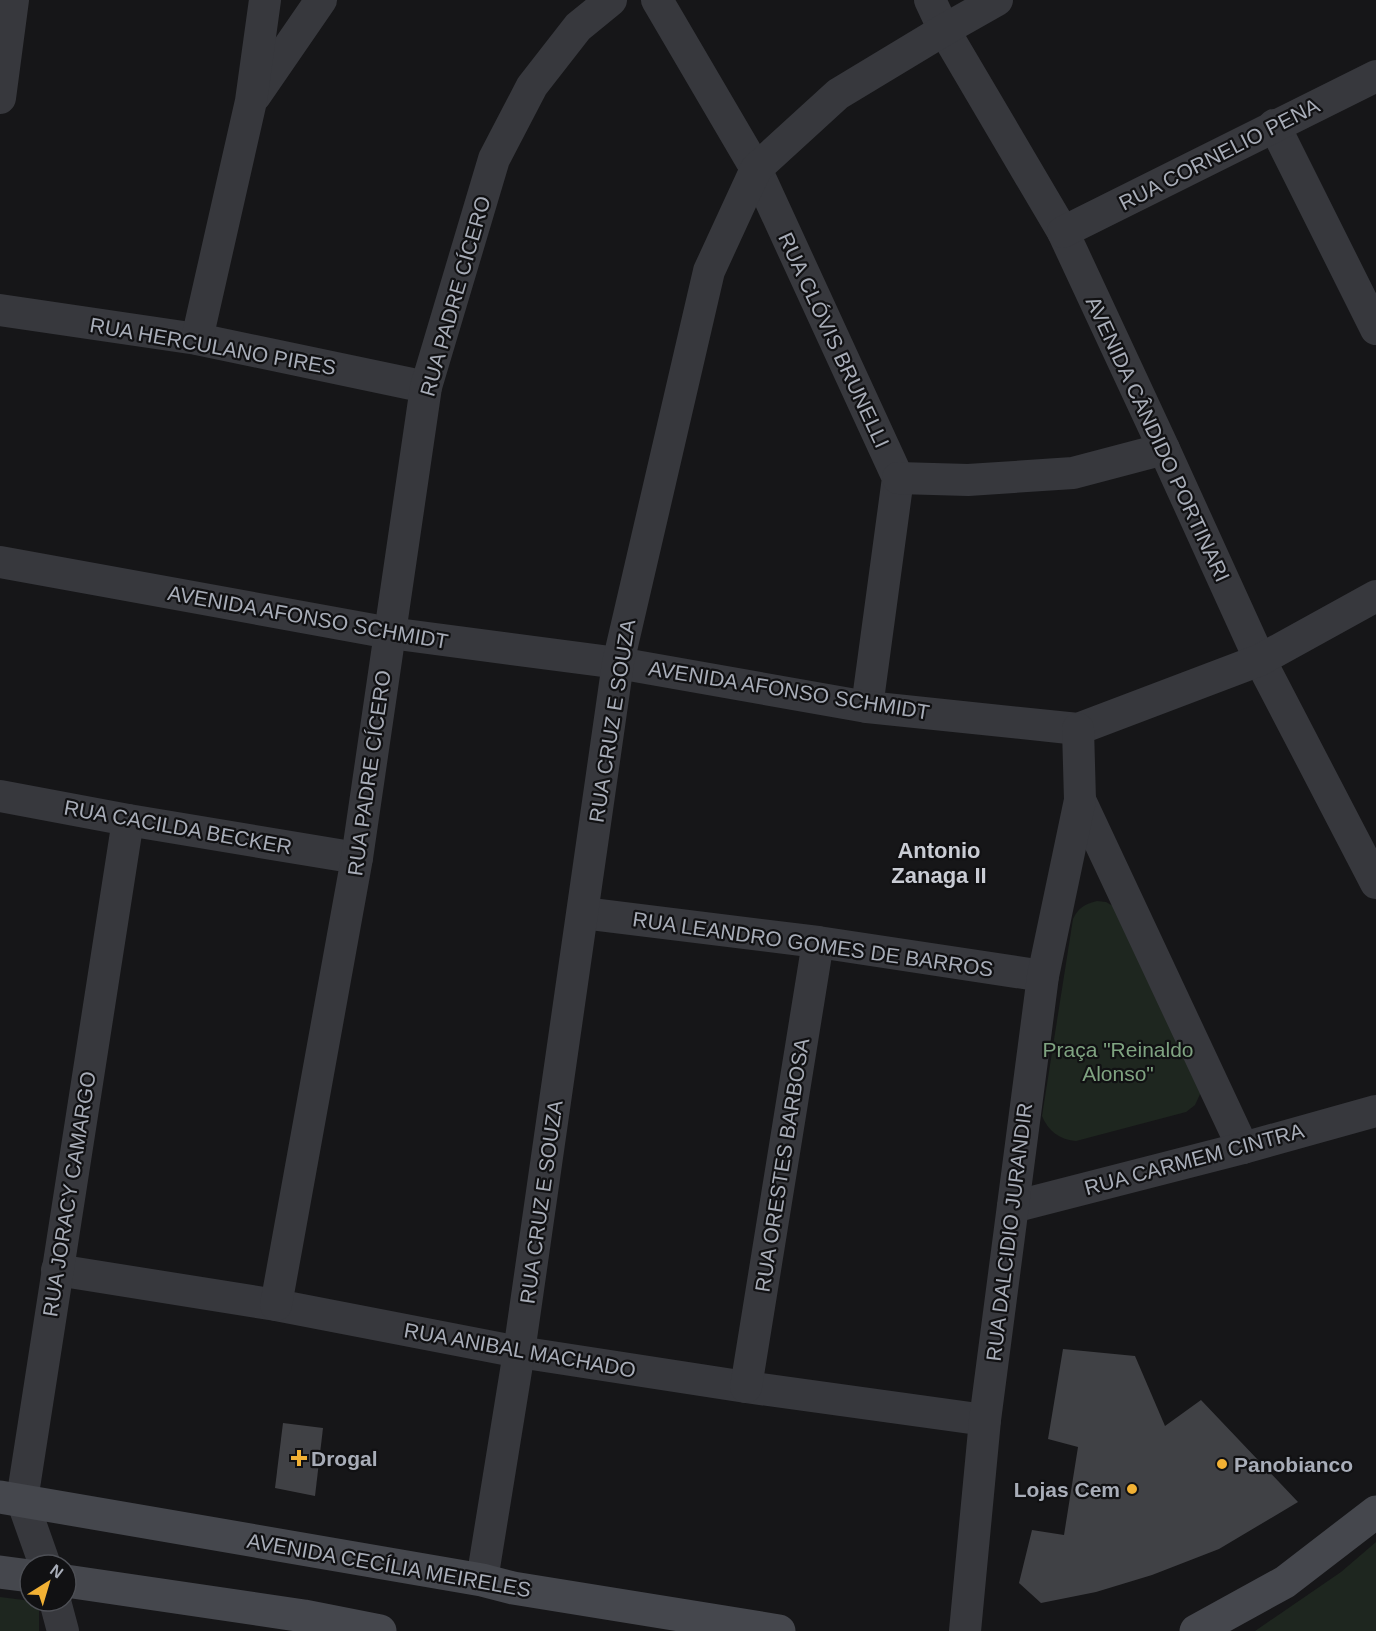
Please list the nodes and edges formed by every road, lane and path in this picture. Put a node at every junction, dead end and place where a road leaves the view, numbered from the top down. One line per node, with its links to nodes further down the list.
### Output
1 (13, 0): 10 (street)
2 (265, 0): 11 (street)
3 (321, 0): 11 (street)
4 (611, 0): 18 (street, RUA PADRE CÍCERO)
5 (657, 0): 13 (street, RUA CLÓVIS BRUNELLI)
6 (930, 0): 8 (street, AVENIDA CÂNDIDO PORTINARI)
7 (997, 0): 8 (street, RUA CRUZ E SOUZA)
8 (944, 30): 13 (street, RUA CRUZ E SOUZA); 14 (street, AVENIDA CÂNDIDO PORTINARI)
9 (1376, 76): 12 (street, RUA CORNELIO PENA)
10 (0, 98)
11 (251, 101): 17 (street)
12 (1274, 125): 14 (street, RUA CORNELIO PENA); 16 (street)
13 (756, 169): 20 (street, RUA CLÓVIS BRUNELLI); 25 (street, RUA CRUZ E SOUZA)
14 (1063, 232): 19 (street, AVENIDA CÂNDIDO PORTINARI)
15 (0, 310): 17 (street, RUA HERCULANO PIRES)
16 (1376, 329)
17 (197, 339): 18 (street, RUA HERCULANO PIRES)
18 (426, 387): 23 (street, RUA PADRE CÍCERO)
19 (1164, 449): 20 (street); 24 (street, AVENIDA CÂNDIDO PORTINARI)
20 (898, 478): 26 (street)
21 (0, 562): 23 (street, AVENIDA AFONSO SCHMIDT)
22 (1376, 597): 24 (street, AVENIDA AFONSO SCHMIDT)
23 (390, 633): 25 (street, AVENIDA AFONSO SCHMIDT); 31 (street, RUA PADRE CÍCERO)
24 (1260, 660): 27 (street, AVENIDA AFONSO SCHMIDT); 32 (street, AVENIDA CÂNDIDO PORTINARI)
25 (618, 663): 26 (street, AVENIDA AFONSO SCHMIDT); 33 (street, RUA CRUZ E SOUZA)
26 (867, 707): 27 (street, AVENIDA AFONSO SCHMIDT)
27 (1078, 729): 29 (street, RUA DALCIDIO JURANDIR)
28 (0, 796): 30 (street, RUA CACILDA BECKER)
29 (1080, 800): 35 (street, RUA DALCIDIO JURANDIR); 37 (street)
30 (128, 820): 31 (street, RUA CACILDA BECKER); 39 (street, RUA JORACY CAMARGO)
31 (357, 858): 40 (street, RUA PADRE CÍCERO)
32 (1376, 883)
33 (583, 913): 34 (street, RUA LEANDRO GOMES DE BARROS); 41 (street, RUA CRUZ E SOUZA)
34 (818, 942): 35 (street, RUA LEANDRO GOMES DE BARROS); 42 (street, RUA ORESTES BARBOSA)
35 (1043, 976): 38 (street, RUA DALCIDIO JURANDIR)
36 (1376, 1111): 37 (street, RUA CARMEM CINTRA)
37 (1243, 1148): 38 (street, RUA CARMEM CINTRA)
38 (1013, 1207): 43 (street, RUA DALCIDIO JURANDIR)
39 (57, 1270): 40 (street, RUA ANIBAL MACHADO); 44 (street, RUA JORACY CAMARGO)
40 (276, 1305): 41 (street, RUA ANIBAL MACHADO)
41 (519, 1352): 42 (street, RUA ANIBAL MACHADO); 49 (street, RUA CRUZ E SOUZA)
42 (746, 1388): 43 (street, RUA ANIBAL MACHADO)
43 (985, 1420): 56 (street, RUA DALCIDIO JURANDIR)
44 (11, 1498): 46 (street, RUA JORACY CAMARGO); 49 (street, AVENIDA CECÍLIA MEIRELES)
45 (1376, 1512): 57 (street)
46 (39, 1553)
47 (0, 1572): 48 (street)
48 (18, 1574)
49 (482, 1580): 55 (street, AVENIDA CECÍLIA MEIRELES)
50 (78, 1583): 52 (street)
51 (58, 1613): 53 (street)
52 (304, 1623): 54 (street)
53 (63, 1631)
54 (380, 1631)
55 (779, 1631)
56 (965, 1631)
57 (1196, 1631)

